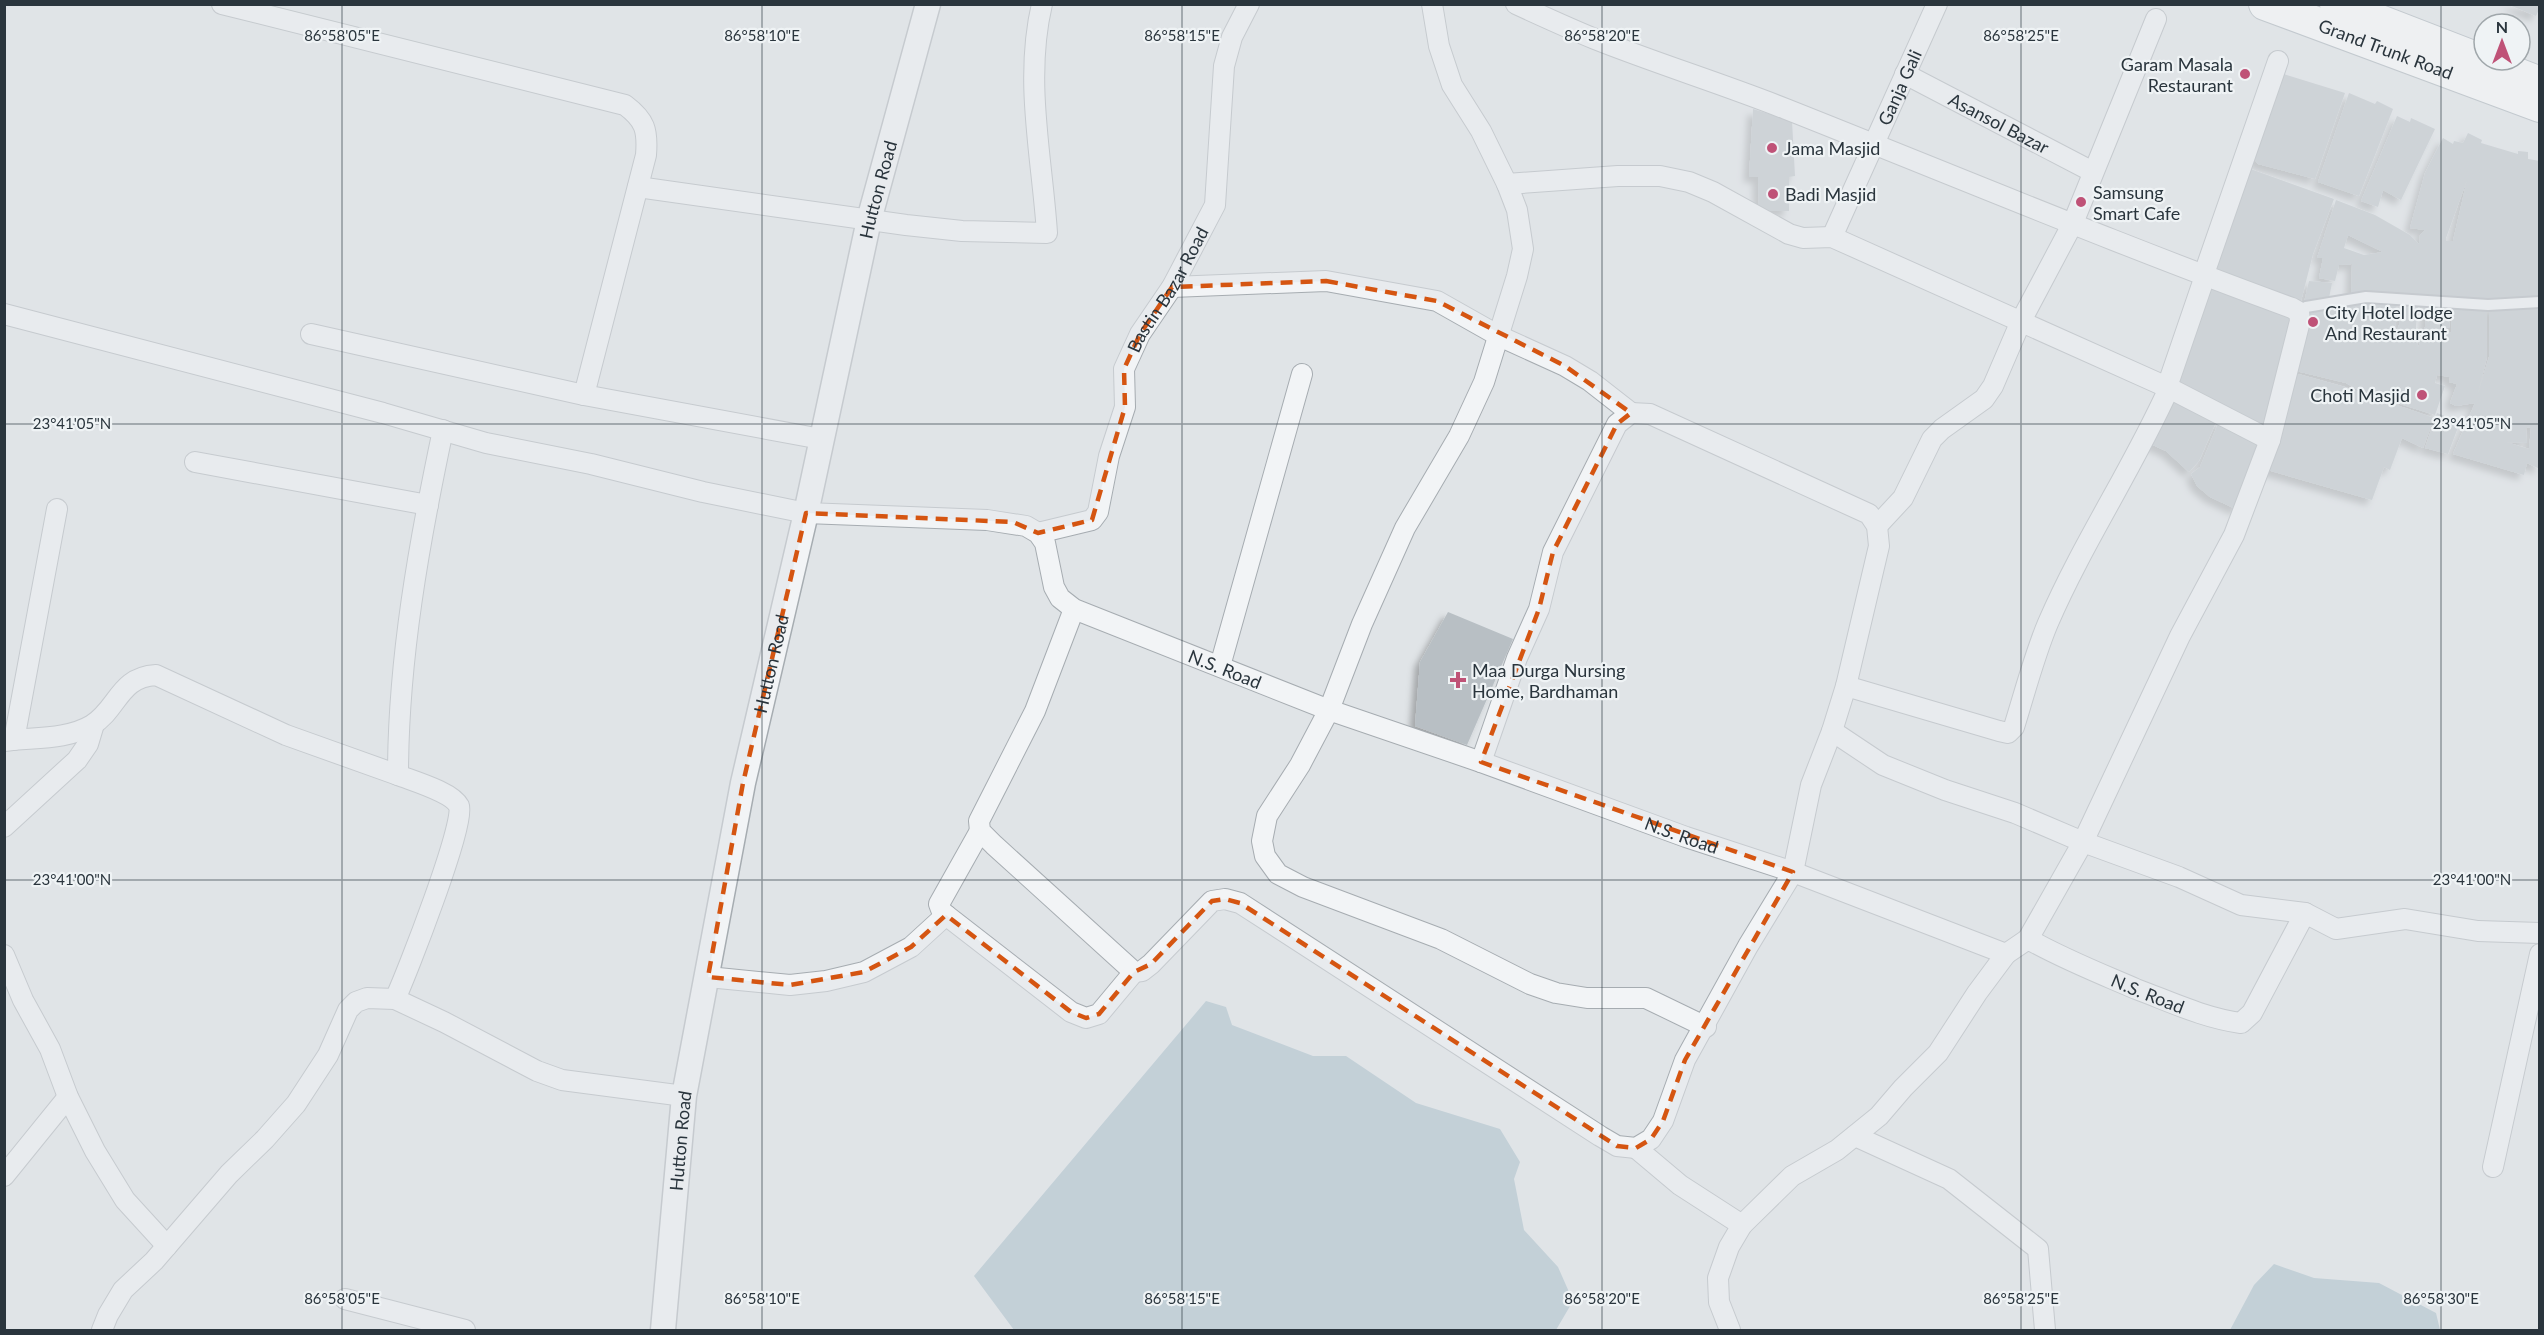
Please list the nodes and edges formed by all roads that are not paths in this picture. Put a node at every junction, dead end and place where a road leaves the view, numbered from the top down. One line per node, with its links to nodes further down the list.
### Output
1 (222, 4): 18 (street)
2 (928, 4): 19 (street, Hutton Road)
3 (1042, 4): 19 (street)
4 (1249, 4): 23 (street, Bastin Bazar Road)
5 (1432, 4): 17 (street)
6 (1516, 4): 15 (street)
7 (1937, 4): 12 (street, Ganja Gali)
8 (2265, 4): 14 (main road, Grand Trunk Road)
9 (2336, 4): 13 (main road)
10 (2156, 19): 16 (street)
11 (2278, 61): 22 (street)
12 (1905, 74): 15 (street, Ganja Gali); 16 (street, Asansol Bazar)
13 (2540, 83)
14 (2540, 106)
15 (1874, 144): 20 (street); 21 (street, Ganja Gali)
16 (2094, 172): 20 (street)
17 (1507, 184): 21 (street); 29 (street)
18 (638, 187): 19 (street); 32 (street)
19 (869, 220): 35 (street, Hutton Road)
20 (2073, 223): 22 (street); 27 (street)
21 (1832, 237): 27 (street)
22 (2205, 276): 25 (street); 31 (street)
23 (1172, 287): 29 (street); 42 (street, Bastin Bazar Road)
24 (2540, 302): 25 (lane)
25 (2299, 312): 36 (street)
26 (4, 314): 34 (street)
27 (2021, 321): 31 (street); 41 (street)
28 (311, 334): 32 (street)
29 (1499, 336): 33 (street); 46 (street)
30 (1302, 374): 44 (street)
31 (2169, 388): 36 (street); 45 (street)
32 (584, 395): 35 (street)
33 (1631, 413): 41 (street); 50 (street)
34 (443, 430): 38 (street); 40 (street)
35 (821, 439): 40 (street, Hutton Road)
36 (2270, 440): 54 (street)
37 (195, 462): 38 (street)
38 (428, 505): 51 (street)
39 (57, 509): 49 (street)
40 (806, 513): 42 (street); 64 (street, Hutton Road)
41 (1877, 526): 45 (street)
42 (1038, 533): 43 (street, N.S. Road)
43 (1074, 609): 44 (street, N.S. Road); 53 (street)
44 (1220, 666): 46 (street, N.S. Road)
45 (1846, 686): 48 (street)
46 (1329, 710): 50 (street, N.S. Road); 66 (street)
47 (94, 724): 49 (street); 51 (street); 52 (street)
48 (1832, 731): 54 (street); 55 (street)
49 (9, 740)
50 (1481, 762): 55 (street, N.S. Road)
51 (398, 775): 65 (street)
52 (4, 827)
53 (980, 831): 57 (street); 63 (street)
54 (2083, 842): 56 (street); 59 (street)
55 (1793, 872): 60 (street, N.S. Road); 66 (street)
56 (2305, 913): 58 (street); 59 (street, N.S. Road)
57 (946, 915): 63 (street); 64 (street)
58 (2540, 933)
59 (2028, 939): 60 (street)
60 (2006, 954): 69 (street)
61 (2540, 954): 71 (street)
62 (4, 955): 68 (street)
63 (1134, 972): 70 (street)
64 (708, 977): 67 (street, Hutton Road)
65 (395, 999): 67 (street); 74 (street)
66 (1706, 1027): 70 (street)
67 (684, 1096): 78 (street, Hutton Road)
68 (68, 1097): 72 (street); 74 (street)
69 (1855, 1136): 73 (street); 80 (street)
70 (1636, 1148): 73 (street)
71 (2493, 1167)
72 (4, 1176)
73 (1742, 1225): 79 (street)
74 (167, 1246): 76 (street)
75 (345, 1299): 77 (street)
76 (102, 1330)
77 (465, 1330)
78 (663, 1330)
79 (1729, 1330)
80 (2045, 1330)

